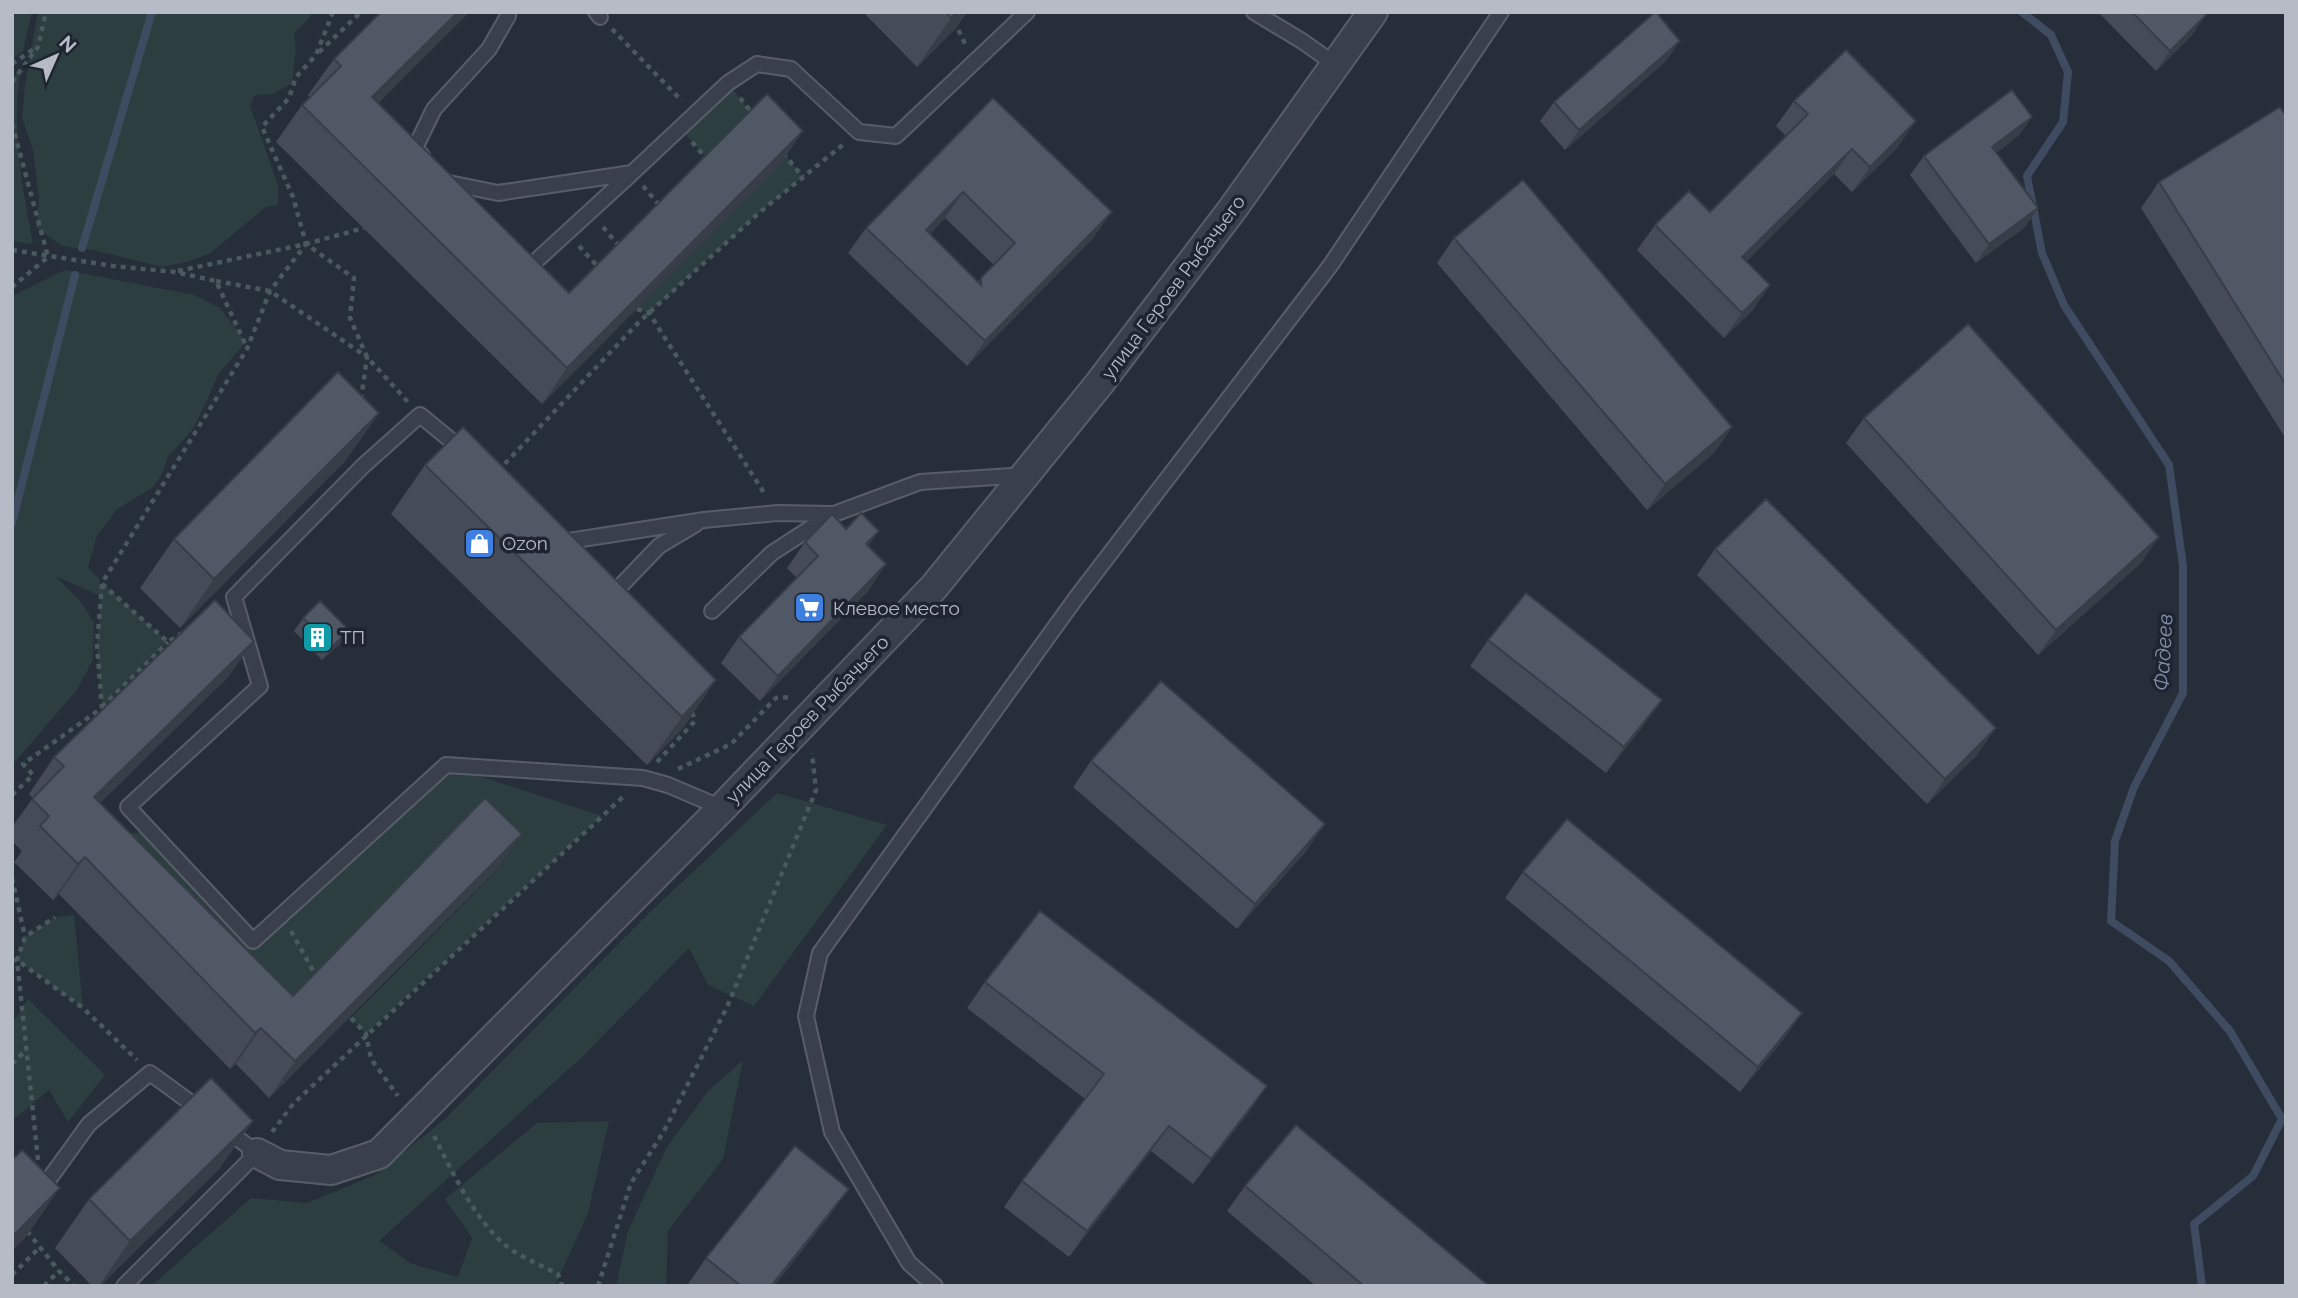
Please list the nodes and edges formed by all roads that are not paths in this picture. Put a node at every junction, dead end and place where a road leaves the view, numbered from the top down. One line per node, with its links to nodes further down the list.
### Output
1 (508, 12): 7 (lane)
2 (1027, 12): 7 (lane)
3 (1254, 12): 6 (lane)
4 (1373, 12): 6 (street, улица Героев Рыбачьего)
5 (1501, 12): 20 (lane)
6 (1336, 65): 9 (street, улица Героев Рыбачьего)
7 (632, 173): 8 (lane)
8 (525, 271)
9 (1027, 474): 11 (lane); 16 (street, улица Героев Рыбачьего)
10 (491, 478): 16 (lane)
11 (834, 514): 12 (lane); 15 (lane)
12 (704, 520): 13 (lane); 14 (lane)
13 (547, 534)
14 (619, 607)
15 (712, 611)
16 (722, 808): 17 (street, улица Героев Рыбачьего)
17 (257, 1153): 18 (lane); 19 (lane)
18 (12, 1177)
19 (124, 1286)
20 (935, 1286)

